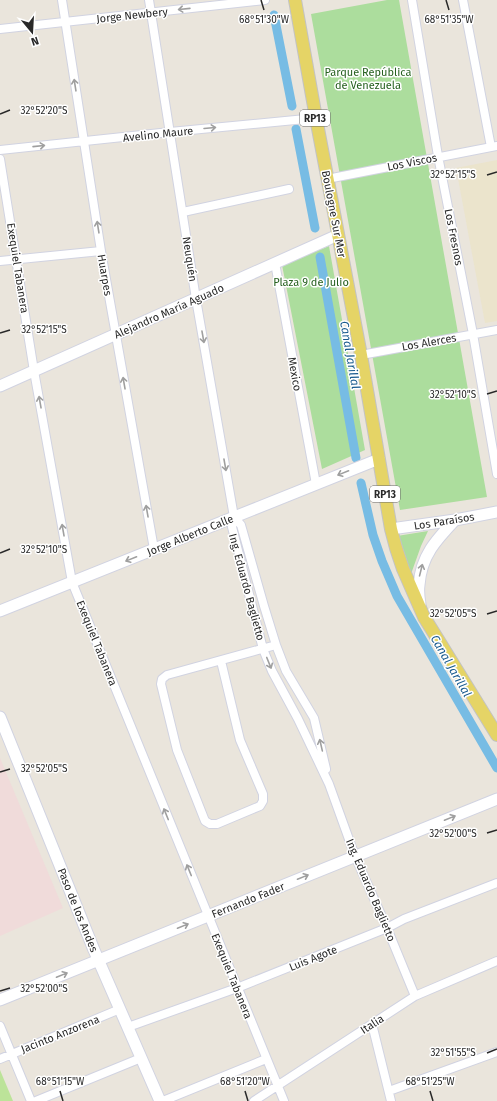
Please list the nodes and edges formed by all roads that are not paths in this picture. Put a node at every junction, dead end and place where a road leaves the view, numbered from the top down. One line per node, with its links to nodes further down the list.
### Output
1 (62, 0): 8 (street, Huarpes)
2 (149, 0): 7 (street, Neuquén)
3 (265, 0): 7 (street, Jorge Newbery, one-way to 7)
4 (295, 0): 10 (main road, Boulogne Sur Mer / RP13)
5 (412, 0): 15 (street, Los Fresnos)
6 (463, 0): 13 (street)
7 (151, 13): 8 (street, Jorge Newbery); 11 (street, Neuquén)
8 (66, 22): 9 (street, Jorge Newbery); 12 (street, Huarpes, one-way to 8)
9 (0, 29)
10 (316, 118): 11 (street, Avelino Maure, one-way to 10); 17 (main road, Boulogne Sur Mer / RP13)
11 (170, 132): 12 (street, Avelino Maure); 19 (street, Neuquén)
12 (84, 142): 14 (street, Avelino Maure, one-way to 12); 21 (street, Huarpes, one-way to 12)
13 (494, 146): 15 (street, Los Viscos)
14 (0, 150)
15 (438, 156): 17 (street, Los Viscos); 27 (street, Los Fresnos)
16 (0, 159): 22 (street, Exequiel Tabanera)
17 (327, 179): 20 (main road, Boulogne Sur Mer / RP13)
18 (289, 189): 19 (street)
19 (183, 212): 25 (street, Neuquén)
20 (338, 235): 24 (street, Alejandro María Aguado); 29 (main road, Boulogne Sur Mer / RP13)
21 (101, 251): 22 (street); 28 (street, Huarpes)
22 (17, 259): 23 (street); 30 (street, Exequiel Tabanera)
23 (0, 261)
24 (275, 263): 25 (street, Alejandro María Aguado); 34 (street, Mexico)
25 (196, 299): 28 (street, Alejandro María Aguado); 36 (street, Neuquén, one-way to 36)
26 (497, 330): 27 (street, Los Alerces)
27 (473, 334): 29 (street, Los Alerces); 33 (street, Los Fresnos)
28 (116, 335): 30 (street, Alejandro María Aguado); 39 (street, Huarpes, one-way to 28)
29 (361, 355): 32 (main road, Boulogne Sur Mer / RP13)
30 (34, 371): 31 (street, Alejandro María Aguado); 40 (street, Exequiel Tabanera, one-way to 30)
31 (0, 386)
32 (379, 459): 34 (street, Jorge Alberto Calle, one-way to 34); 38 (main road, Boulogne Sur Mer / RP13)
33 (497, 474)
34 (316, 484): 36 (street, Jorge Alberto Calle)
35 (497, 512): 37 (street, Los Paraísos)
36 (234, 517): 39 (street, Jorge Alberto Calle); 41 (street, Ing. Eduardo Baglietto); 42 (street, Ing. Eduardo Baglietto)
37 (455, 520): 38 (street, Los Paraísos); 43 (street, one-way to 37)
38 (391, 529): 43 (main road, Boulogne Sur Mer / RP13)
39 (154, 549): 40 (street, Jorge Alberto Calle, one-way to 40)
40 (72, 582): 44 (street, Jorge Alberto Calle); 54 (street, Exequiel Tabanera, one-way to 40)
41 (264, 606): 42 (street); 45 (street, Ing. Eduardo Baglietto)
42 (252, 609): 46 (street, Ing. Eduardo Baglietto)
43 (420, 609): 49 (main road, Boulogne Sur Mer / RP13)
44 (0, 612)
45 (276, 646): 46 (street); 50 (street, Ing. Eduardo Baglietto, one-way to 45)
46 (263, 649): 47 (street); 50 (street, Ing. Eduardo Baglietto, one-way to 50)
47 (221, 661): 47 (street)
48 (0, 717): 56 (street, Paso de los Andes)
49 (497, 735)
50 (329, 784): 52 (street, Ing. Eduardo Baglietto)
51 (497, 799): 52 (street, Fernando Fader, one-way to 51)
52 (355, 856): 54 (street, Fernando Fader, one-way to 52); 55 (street, Ing. Eduardo Baglietto)
53 (497, 883): 55 (street, Luis Agote)
54 (208, 916): 56 (street, Fernando Fader, one-way to 54); 58 (street, Exequiel Tabanera)
55 (387, 928): 58 (street, Luis Agote); 59 (street, Ing. Eduardo Baglietto)
56 (99, 960): 60 (street, Fernando Fader, one-way to 56); 61 (street, Paso de los Andes)
57 (497, 961): 59 (street, Italia)
58 (237, 988): 64 (street, Luis Agote); 69 (street, Exequiel Tabanera)
59 (415, 996): 62 (street, Italia)
60 (0, 1000)
61 (120, 1010): 64 (street, Paso de los Andes); 66 (street, Jacinto Anzorena)
62 (372, 1024): 70 (street, Italia); 71 (street)
63 (0, 1026): 66 (street)
64 (128, 1027): 67 (street, Paso de los Andes)
65 (497, 1052): 71 (street)
66 (12, 1054): 68 (street, Jacinto Anzorena); 72 (street)
67 (141, 1058): 73 (street); 74 (street, Paso de los Andes)
68 (0, 1059)
69 (266, 1059): 70 (street, Exequiel Tabanera); 75 (street)
70 (278, 1086): 76 (street, Italia); 77 (street, Exequiel Tabanera)
71 (389, 1091): 78 (street)
72 (31, 1101)
73 (36, 1101)
74 (160, 1101)
75 (163, 1101)
76 (254, 1101)
77 (284, 1101)
78 (391, 1101)

